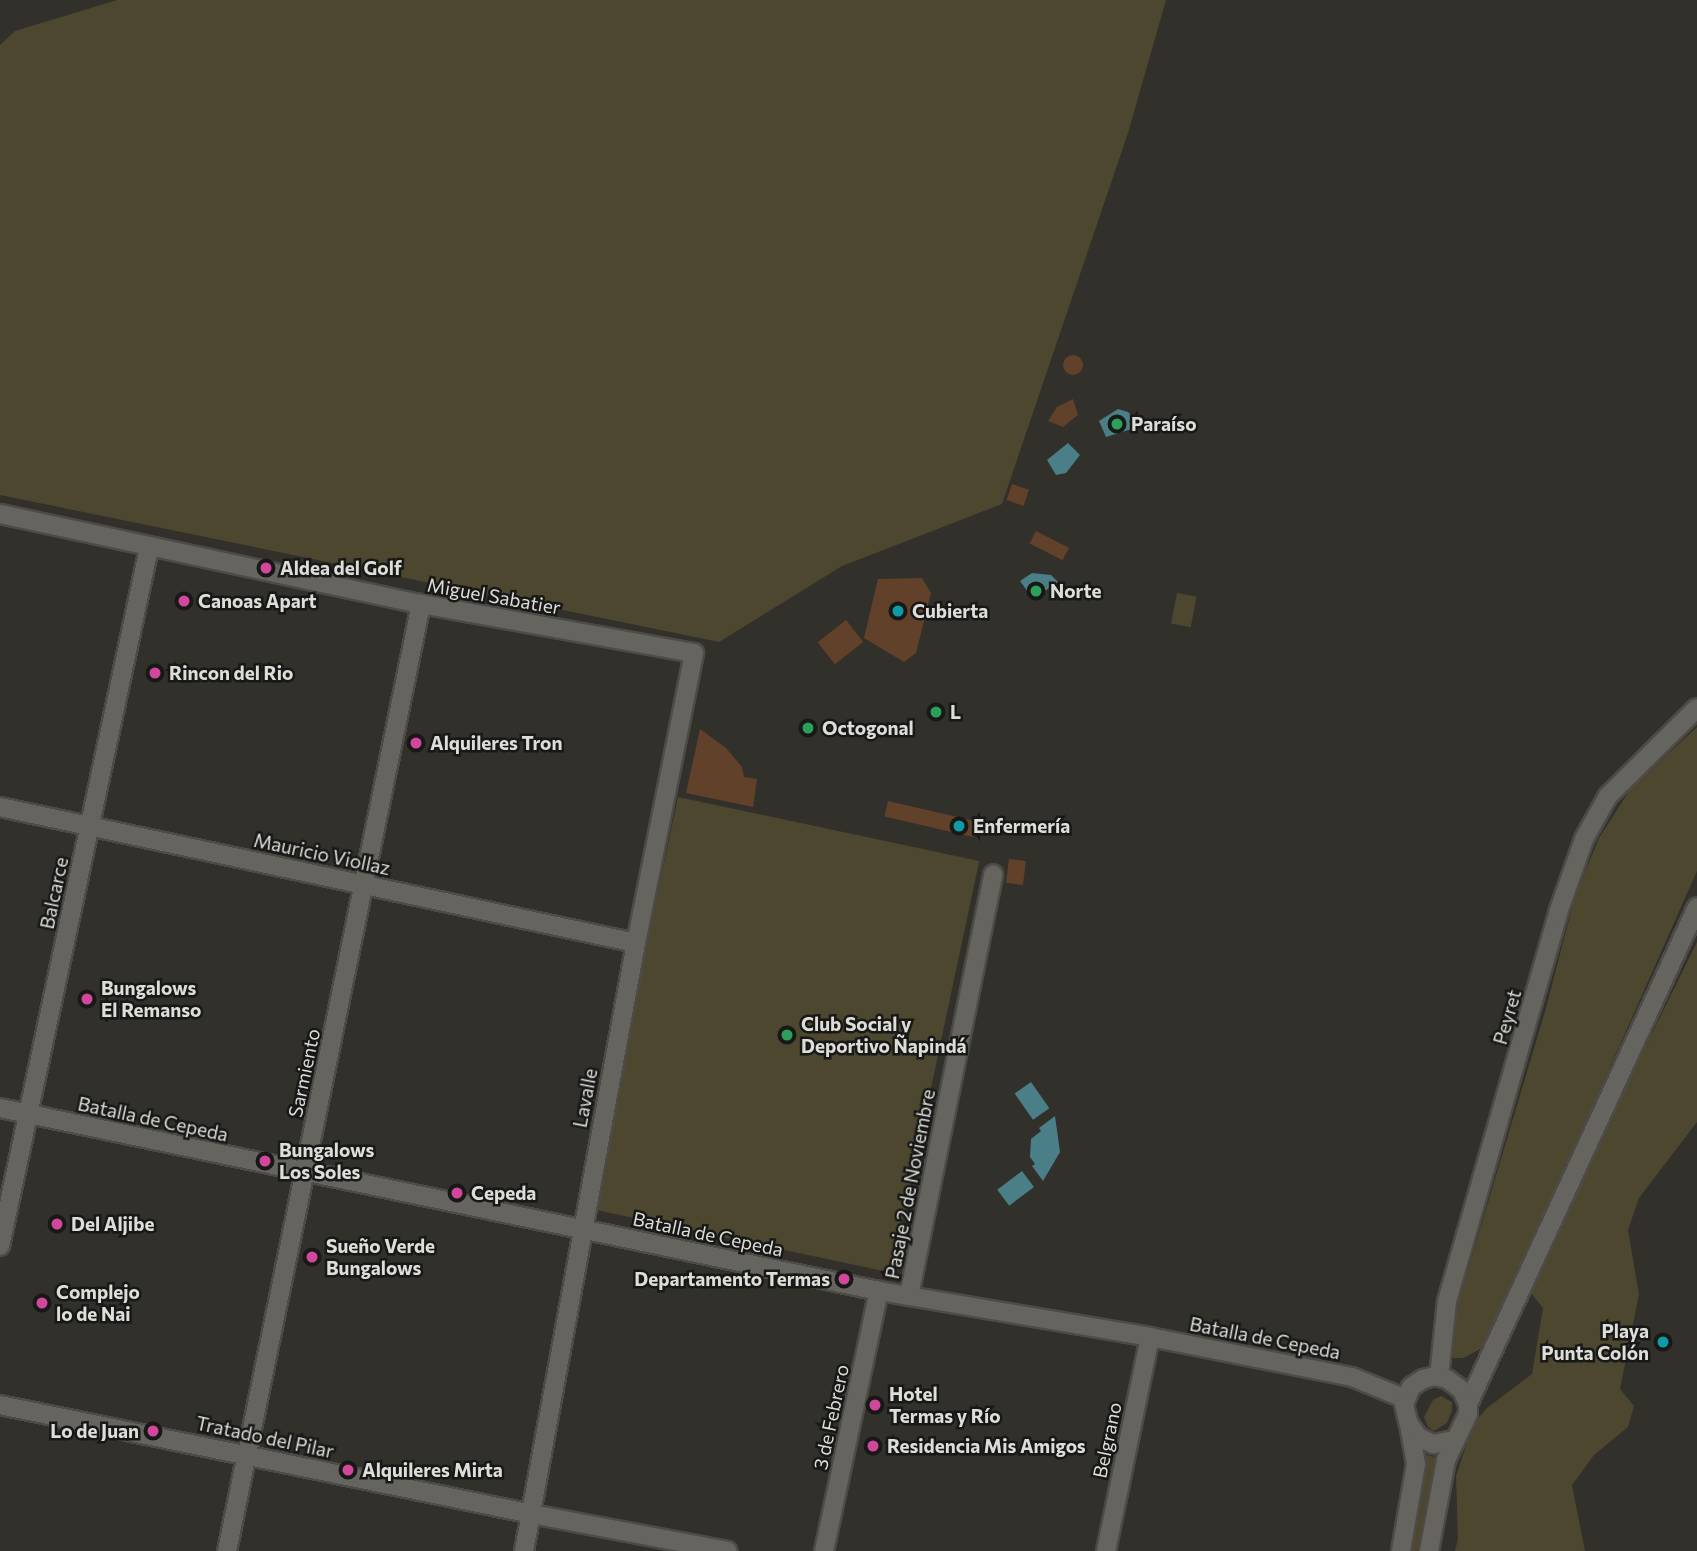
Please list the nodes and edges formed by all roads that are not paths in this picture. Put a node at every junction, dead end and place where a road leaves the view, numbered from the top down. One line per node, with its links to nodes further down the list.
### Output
1 (0, 514): 2 (street, Miguel Sabatier)
2 (149, 548): 3 (street, Miguel Sabatier); 7 (street, Balcarce)
3 (421, 604): 4 (street, Miguel Sabatier); 9 (street, Sarmiento)
4 (694, 653): 11 (street, Lavalle)
5 (1697, 708): 20 (street, Peyret)
6 (0, 807): 7 (street, Mauricio Viollaz)
7 (89, 826): 9 (street, Mauricio Viollaz); 13 (street, Balcarce)
8 (993, 874): 18 (street, Pasaje 2 de Noviembre)
9 (364, 885): 11 (street, Mauricio Viollaz); 14 (street, Sarmiento)
10 (1697, 907): 22 (street)
11 (636, 943): 15 (street, Lavalle)
12 (0, 1108): 13 (street, Batalla de Cepeda)
13 (29, 1114): 14 (street, Batalla de Cepeda); 16 (street, Balcarce)
14 (305, 1172): 15 (street, Batalla de Cepeda); 26 (street, Sarmiento)
15 (582, 1229): 17 (street, Batalla de Cepeda); 27 (street, Lavalle)
16 (0, 1246)
17 (879, 1291): 18 (street, Batalla de Cepeda); 31 (street, 3 de Febrero)
18 (909, 1296): 19 (street, Batalla de Cepeda)
19 (1150, 1337): 21 (street, Batalla de Cepeda); 32 (street, Belgrano)
20 (1439, 1377): 21 (street); 22 (street)
21 (1406, 1399): 24 (street)
22 (1468, 1404): 25 (street)
23 (0, 1405): 26 (street, Tratado del Pilar)
24 (1408, 1422): 25 (street); 33 (street)
25 (1454, 1440): 34 (street)
26 (247, 1454): 27 (street, Tratado del Pilar); 28 (street, Sarmiento)
27 (532, 1514): 29 (street, Lavalle); 30 (street, Tratado del Pilar)
28 (227, 1551)
29 (524, 1551)
30 (728, 1551)
31 (824, 1551)
32 (1106, 1551)
33 (1401, 1551)
34 (1429, 1551)

